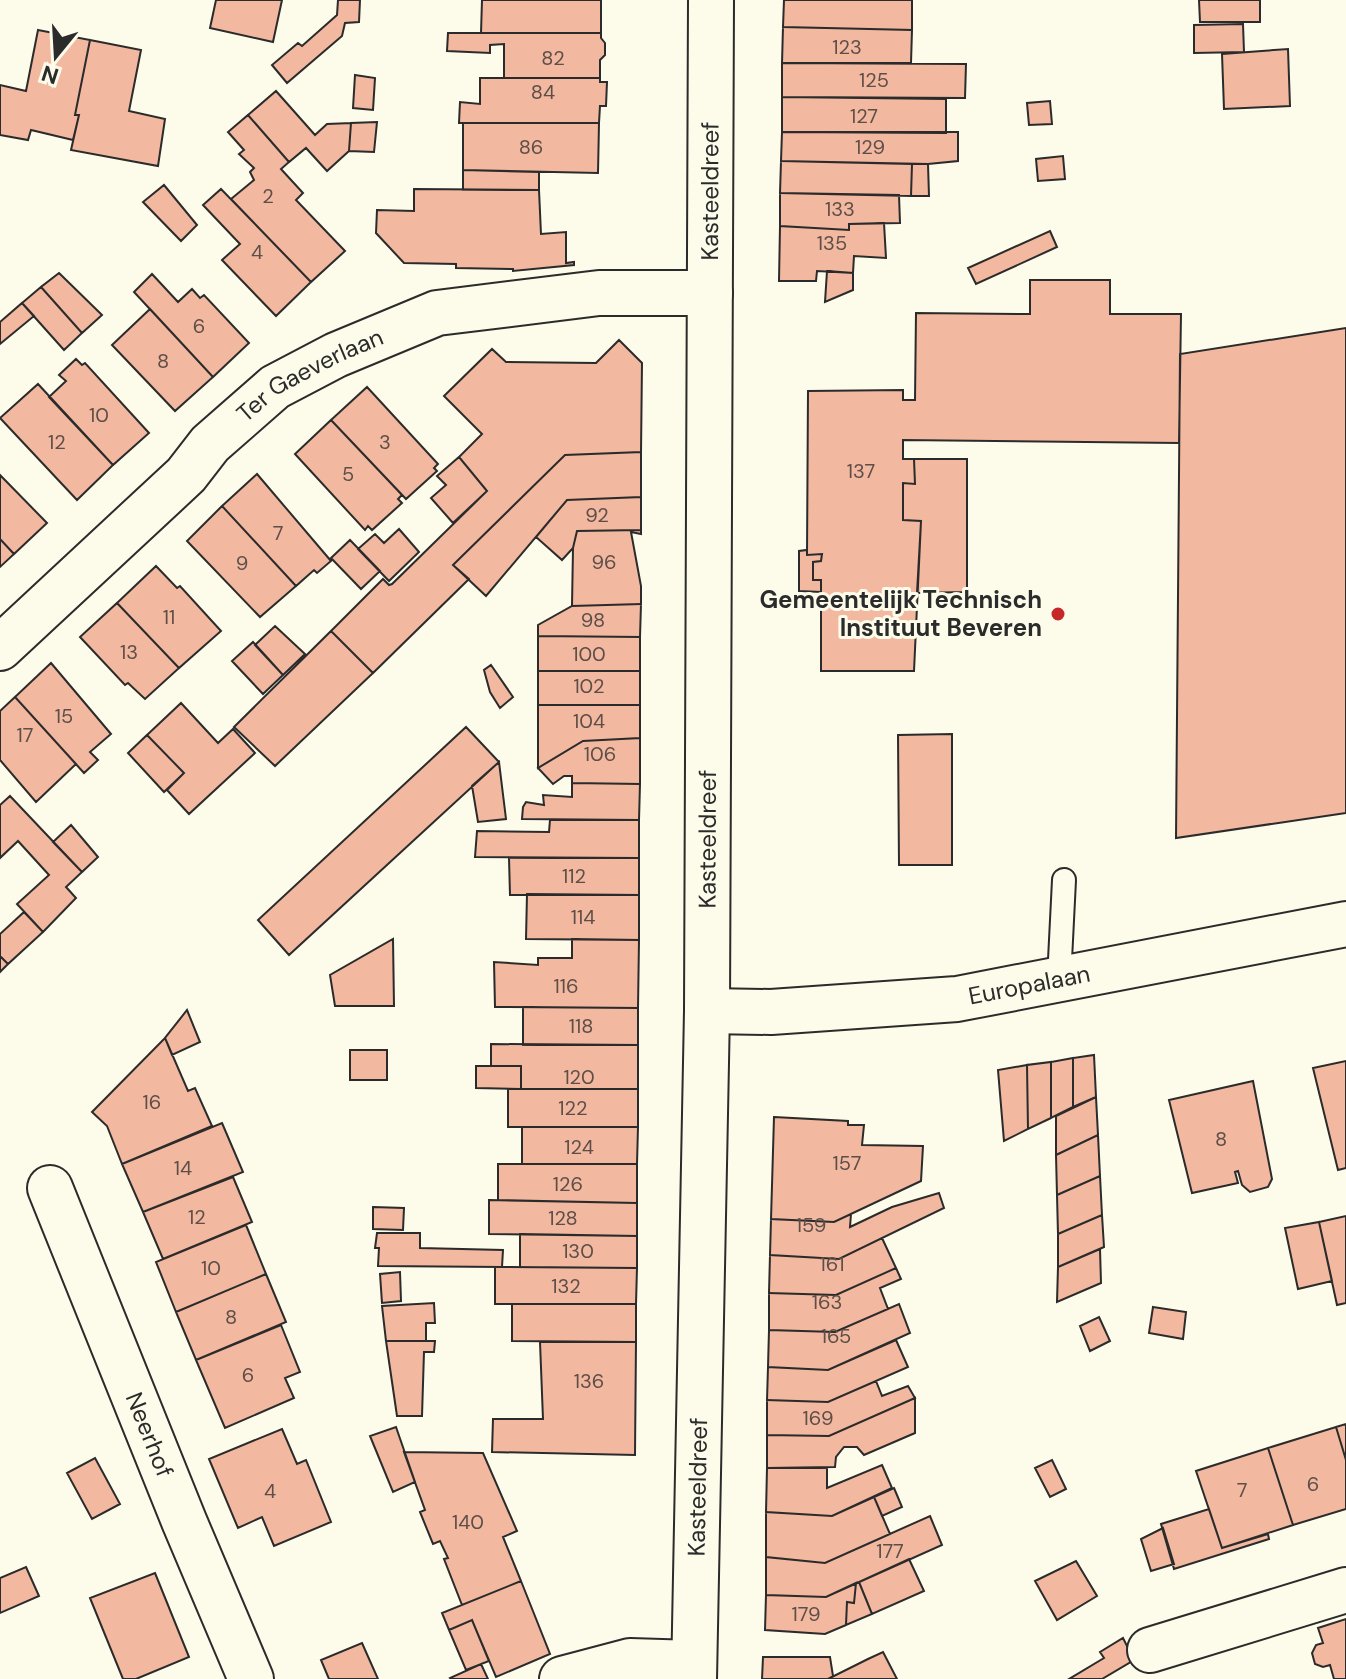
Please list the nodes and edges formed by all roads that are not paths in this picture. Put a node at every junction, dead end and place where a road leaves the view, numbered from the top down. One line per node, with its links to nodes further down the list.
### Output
1 (711, 0): 2 (street, Kasteeldreef)
2 (710, 293): 3 (street, Ter Gaeverlaan); 7 (street, Kasteeldreef)
3 (0, 648)
4 (1064, 880): 6 (lane)
5 (1346, 924): 6 (street, Europalaan)
6 (1059, 980): 7 (street, Europalaan)
7 (707, 1011): 11 (street, Kasteeldreef)
8 (50, 1188): 12 (street, Neerhof)
9 (1346, 1590): 10 (street)
10 (1150, 1650)
11 (694, 1671): 13 (street)
12 (251, 1679)
13 (562, 1679)

